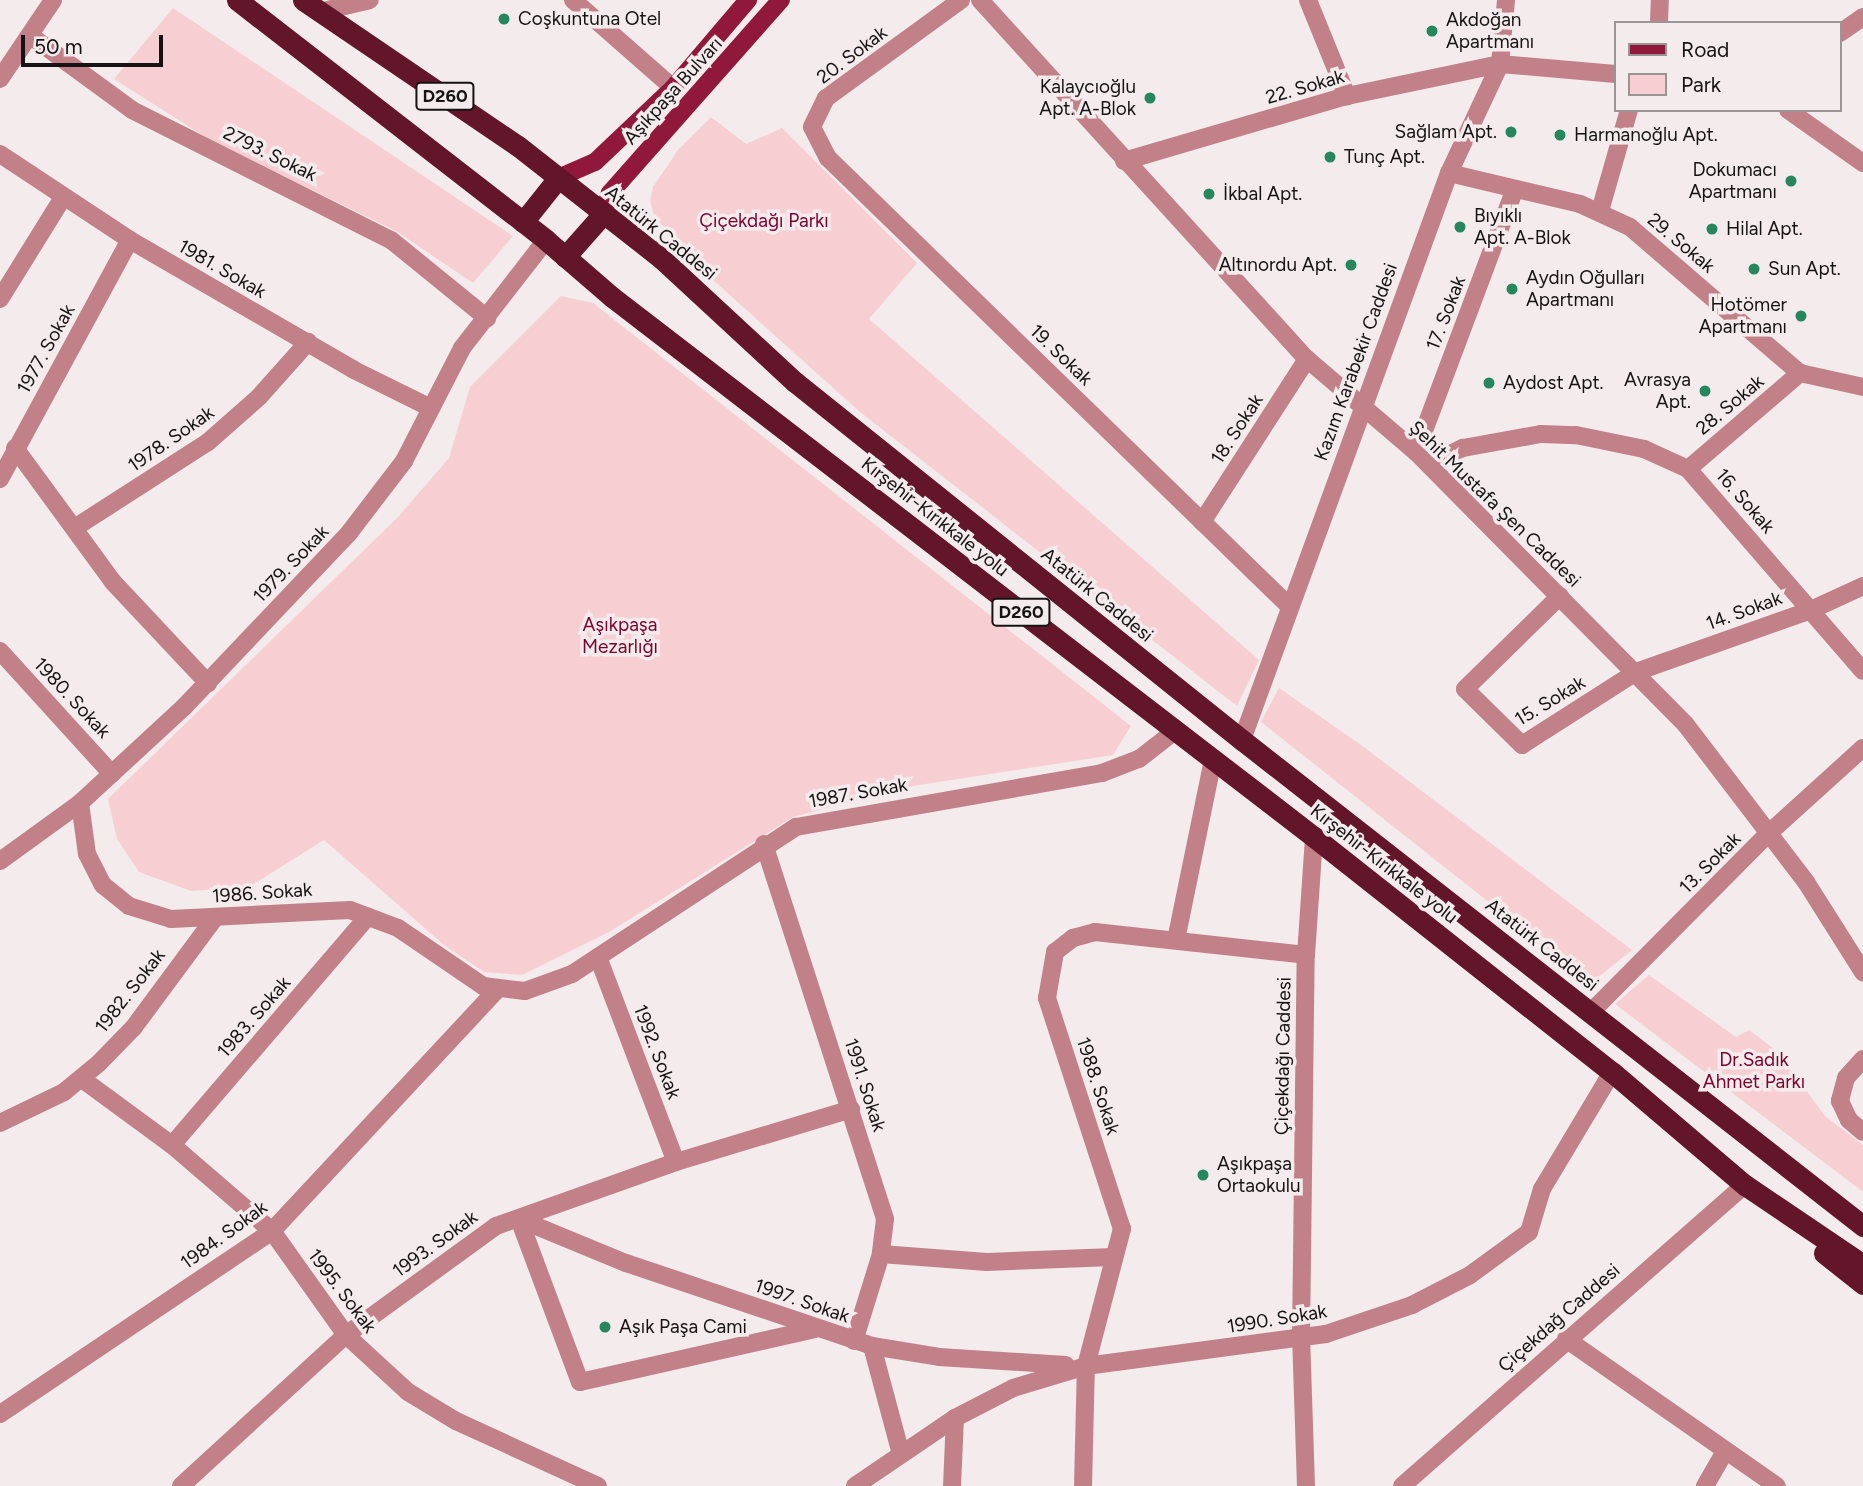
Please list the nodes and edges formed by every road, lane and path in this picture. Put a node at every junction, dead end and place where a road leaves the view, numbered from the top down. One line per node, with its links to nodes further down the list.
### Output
1 (53, 0): 16 (street)
2 (237, 0): 34 (highway, Kırşehir-Kırıkkale yolu / D260)
3 (370, 0): 12 (street)
4 (573, 0): 20 (street)
5 (748, 0): 20 (main road, Aşıkpaşa Bulvarı)
6 (781, 0): 33 (main road, Aşıkpaşa Bulvarı)
7 (961, 0): 24 (street, 20. Sokak)
8 (980, 0): 26 (street, Şehit Mustafa Şen Caddesi)
9 (1308, 0): 21 (street)
10 (1506, 0): 17 (street, Kazım Karabekir Caddesi)
11 (1660, 0): 14 (street)
12 (311, 6): 29 (highway, Atatürk Caddesi / D260)
13 (1863, 18): 15 (street)
14 (1659, 21)
15 (1842, 32)
16 (31, 36): 19 (street); 39 (street, 2793. Sokak)
17 (1500, 64): 18 (street, 22. Sokak); 21 (street, 22. Sokak); 28 (street, Kazım Karabekir Caddesi)
18 (1615, 75)
19 (0, 79)
20 (673, 88): 29 (main road, Aşıkpaşa Bulvarı)
21 (1347, 96): 26 (street, 22. Sokak)
22 (1628, 112): 32 (street)
23 (1791, 112): 27 (street)
24 (812, 127): 51 (street, 19. Sokak)
25 (0, 154): 31 (street, 1981. Sokak)
26 (1124, 162): 41 (street, Şehit Mustafa Şen Caddesi)
27 (1863, 163)
28 (1449, 173): 30 (street, 29. Sokak); 45 (street, Kazım Karabekir Caddesi)
29 (558, 178): 33 (highway, Atatürk Caddesi / D260); 34 (highway)
30 (1515, 189): 32 (street, 29. Sokak); 47 (street, 17. Sokak)
31 (62, 200): 35 (street, 1981. Sokak); 38 (street)
32 (1600, 211): 42 (street, 29. Sokak)
33 (603, 214): 37 (highway); 62 (highway, Atatürk Caddesi / D260)
34 (523, 222): 36 (highway, Kırşehir-Kırıkkale yolu / D260)
35 (130, 240): 40 (street, 1981. Sokak); 46 (street, 1977. Sokak)
36 (546, 240): 37 (highway, Kırşehir-Kırıkkale yolu / D260); 39 (street, 1979. Sokak)
37 (565, 257): 61 (highway, Kırşehir-Kırıkkale yolu / D260)
38 (0, 299)
39 (487, 318): 44 (street, 1979. Sokak)
40 (308, 342): 44 (street, 1981. Sokak); 52 (street, 1978. Sokak)
41 (1307, 359): 45 (street, Şehit Mustafa Şen Caddesi); 51 (street, 18. Sokak)
42 (1800, 373): 43 (street, 29. Sokak); 49 (street, 28. Sokak)
43 (1863, 387)
44 (431, 408): 60 (street, 1979. Sokak)
45 (1360, 408): 47 (street, Şehit Mustafa Şen Caddesi); 55 (street, Kazım Karabekir Caddesi)
46 (15, 448): 50 (street, 1977. Sokak); 52 (street)
47 (1416, 452): 48 (street, Şehit Mustafa Şen Caddesi)
48 (1429, 465): 49 (street, 16. Sokak); 54 (street, Şehit Mustafa Şen Caddesi)
49 (1688, 469): 56 (street, 16. Sokak)
50 (0, 479)
51 (1202, 522): 55 (street, 19. Sokak)
52 (76, 527): 60 (street)
53 (1863, 586): 56 (street, 14. Sokak)
54 (1560, 596): 59 (street, Şehit Mustafa Şen Caddesi); 59 (street, 15. Sokak)
55 (1289, 606): 62 (street, Kazım Karabekir Caddesi)
56 (1811, 610): 58 (street, 16. Sokak); 59 (street, 14. Sokak)
57 (0, 651): 65 (street, 1980. Sokak)
58 (1863, 671)
59 (1636, 672): 67 (street, Şehit Mustafa Şen Caddesi)
60 (208, 682): 65 (street, 1979. Sokak)
61 (1175, 731): 64 (highway, Kırşehir-Kırıkkale yolu / D260); 69 (street, 1987. Sokak)
62 (1242, 740): 78 (highway, Atatürk Caddesi / D260)
63 (1863, 748): 67 (street, 13. Sokak)
64 (1213, 759): 68 (highway, Kırşehir-Kırıkkale yolu / D260); 73 (street)
65 (112, 774): 66 (street, 1979. Sokak)
66 (80, 803): 70 (street, 1979. Sokak); 72 (street, 1986. Sokak)
67 (1768, 834): 76 (street, Şehit Mustafa Şen Caddesi); 78 (street, 13. Sokak)
68 (1314, 837): 74 (street, Çiçekdağı Caddesi); 80 (highway, Kırşehir-Kırıkkale yolu / D260)
69 (764, 844): 75 (street, 1987. Sokak); 82 (street, 1991. Sokak)
70 (0, 861)
71 (368, 916): 72 (street, 1986. Sokak); 77 (street, 1986. Sokak); 85 (street, 1983. Sokak)
72 (214, 919): 81 (street, 1982. Sokak)
73 (1176, 940): 74 (street, 1988. Sokak); 95 (street, 1988. Sokak)
74 (1306, 955): 100 (street, Çiçekdağı Caddesi)
75 (598, 957): 77 (street, 1987. Sokak); 86 (street, 1992. Sokak)
76 (1863, 972)
77 (497, 990): 93 (street, 1984. Sokak)
78 (1591, 1012): 88 (highway, Atatürk Caddesi / D260)
79 (1863, 1059): 84 (street)
80 (1612, 1072): 87 (highway, Kırşehir-Kırıkkale yolu / D260); 100 (street, 1990. Sokak)
81 (82, 1079): 83 (street, 1982. Sokak); 85 (street, 1995. Sokak)
82 (851, 1109): 86 (street, 1993. Sokak); 94 (street, 1991. Sokak)
83 (0, 1123)
84 (1863, 1132)
85 (172, 1145): 93 (street, 1995. Sokak)
86 (676, 1162): 90 (street, 1993. Sokak)
87 (1745, 1185): 92 (highway, Kırşehir-Kırıkkale yolu / D260); 101 (street, Çiçekdağ Caddesi)
88 (1833, 1202): 89 (highway); 91 (highway, Atatürk Caddesi / D260)
89 (1863, 1214)
90 (519, 1219): 98 (street, 1997. Sokak); 98 (street); 99 (street, 1993. Sokak)
91 (1863, 1226)
92 (1804, 1227): 96 (highway, D260); 97 (highway)
93 (271, 1231): 99 (street, 1995. Sokak); 105 (street, 1984. Sokak)
94 (881, 1254): 95 (street); 102 (street, 1991. Sokak)
95 (1113, 1257): 104 (street, 1988. Sokak)
96 (1863, 1265)
97 (1863, 1284)
98 (815, 1329): 102 (street, 1997. Sokak)
99 (346, 1335): 109 (street, 1993. Sokak); 110 (street, 1995. Sokak)
100 (1300, 1338): 104 (street, 1990. Sokak); 114 (street, Çiçekdağı Caddesi)
101 (1566, 1339): 107 (street); 115 (street, Çiçekdağ Caddesi)
102 (854, 1341): 103 (street, 1997. Sokak)
103 (872, 1346): 104 (street, 1997. Sokak); 108 (street)
104 (1086, 1366): 106 (street, 1990. Sokak); 113 (street, 1988. Sokak)
105 (0, 1414)
106 (955, 1418): 108 (street, 1990. Sokak); 112 (street)
107 (1725, 1452): 116 (street); 117 (street)
108 (901, 1454): 111 (street, 1990. Sokak)
109 (181, 1486)
110 (598, 1486)
111 (855, 1486)
112 (952, 1486)
113 (1083, 1486)
114 (1306, 1486)
115 (1402, 1486)
116 (1705, 1486)
117 (1777, 1486)

